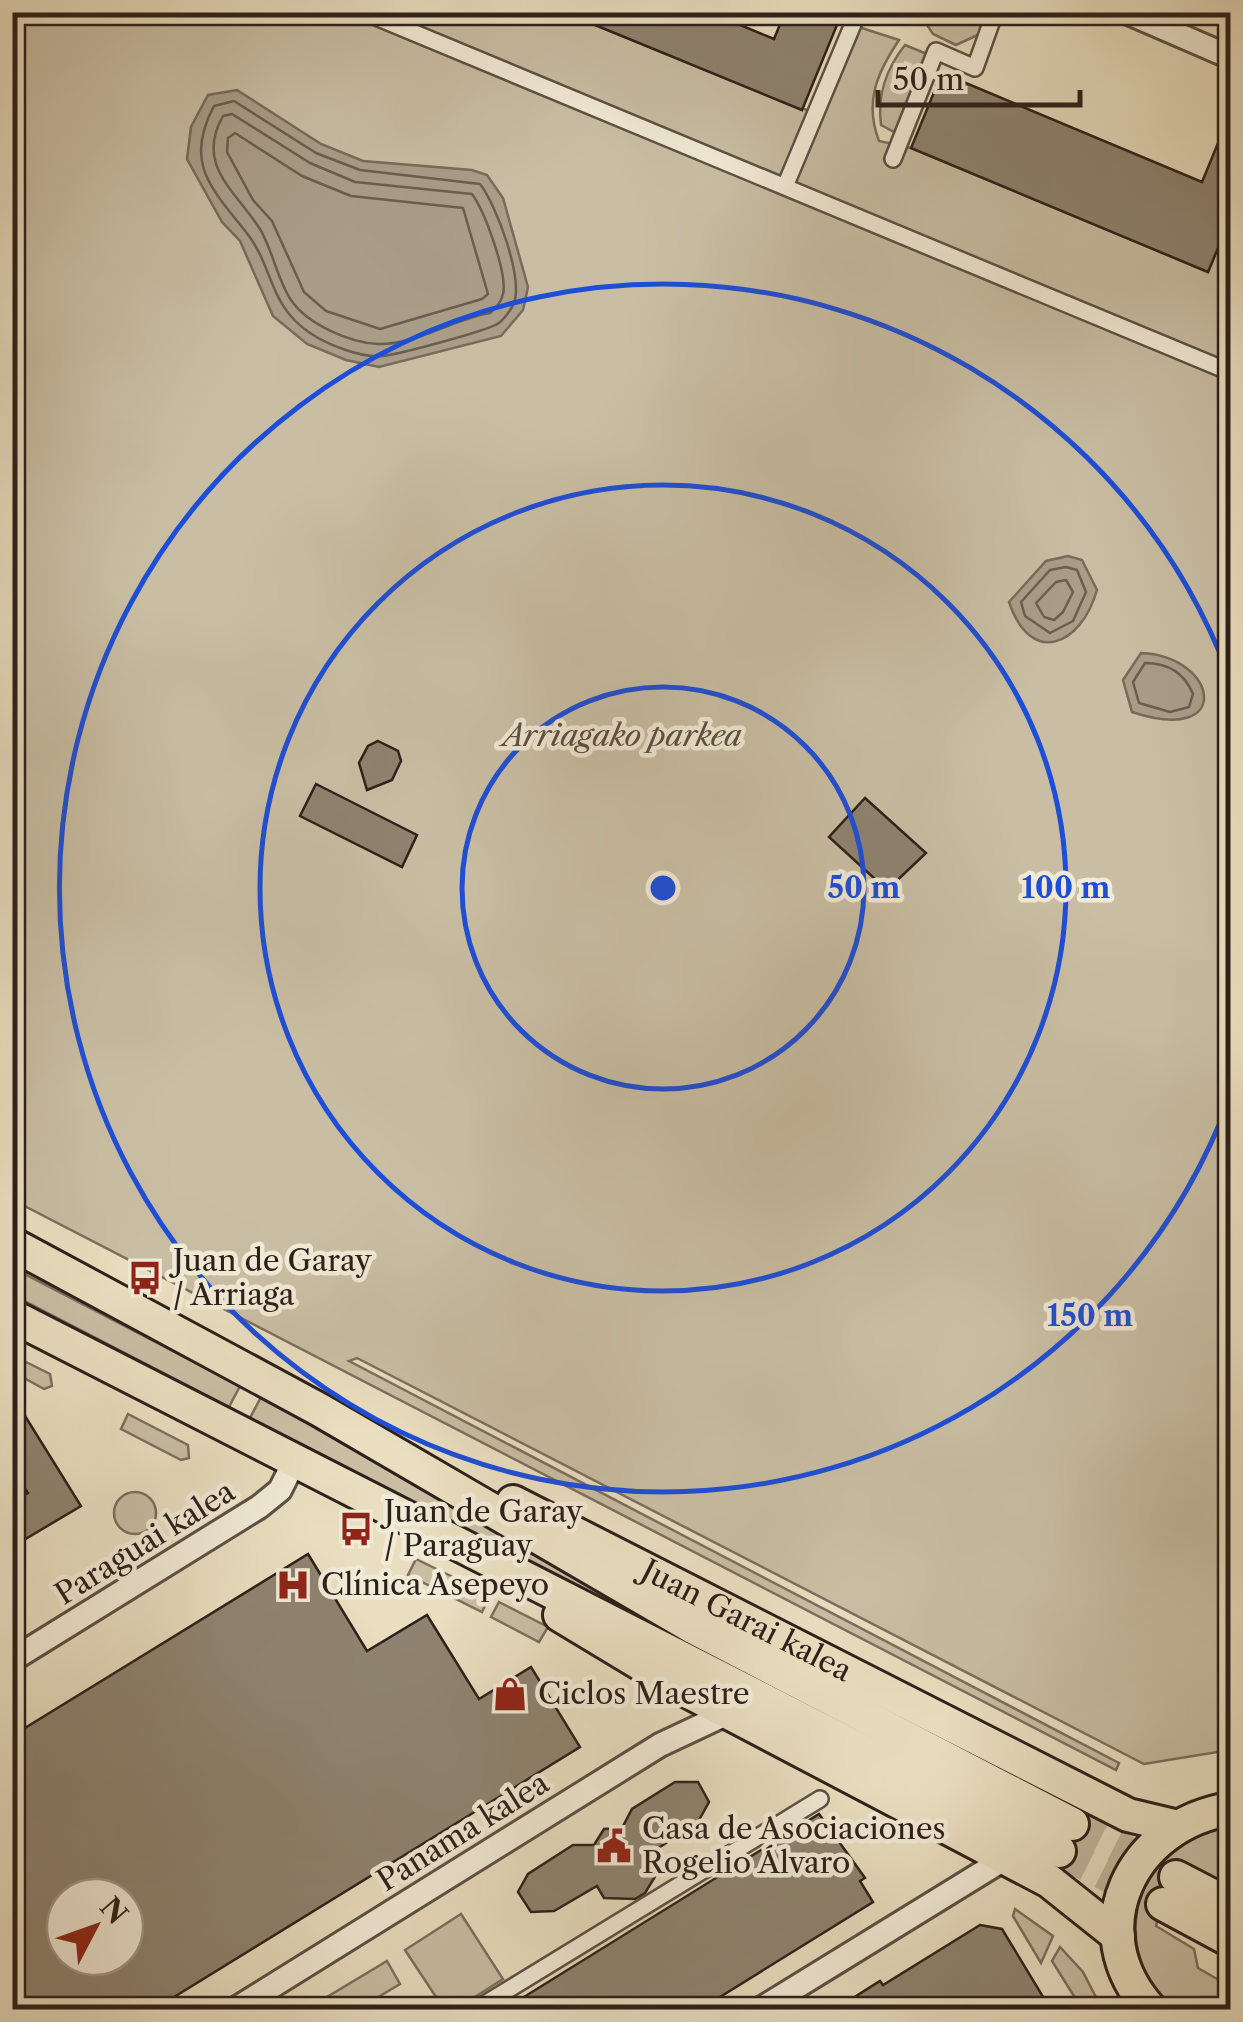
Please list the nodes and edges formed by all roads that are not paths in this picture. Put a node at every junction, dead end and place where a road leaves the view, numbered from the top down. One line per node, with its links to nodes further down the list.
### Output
1 (364, 12): 7 (street)
2 (845, 12): 7 (street)
3 (995, 12): 6 (street)
4 (1126, 12): 5 (street)
5 (1230, 57)
6 (893, 159)
7 (786, 184): 8 (street)
8 (1230, 372)
9 (12, 1244): 11 (main road, Juan Garai kalea)
10 (12, 1316): 12 (main road, Juan Garai kalea)
11 (320, 1410): 13 (main road, Juan Garai kalea); 18 (main road, Juan Garai kalea)
12 (294, 1462): 13 (main road, Juan Garai kalea); 14 (street, Paraguai kalea)
13 (394, 1513): 15 (main road, Juan Garai kalea)
14 (12, 1660)
15 (728, 1713): 19 (main road, Juan Garai kalea); 23 (street, Panama kalea)
16 (820, 1798): 24 (street)
17 (1230, 1810): 18 (main road)
18 (1174, 1826): 22 (main road)
19 (1006, 1858): 22 (main road, Juan Garai kalea); 25 (street)
20 (1175, 1899): 21 (main road)
21 (1227, 1931)
22 (1118, 1936): 26 (main road)
23 (234, 2010)
24 (476, 2010)
25 (759, 2010)
26 (1151, 2010)

